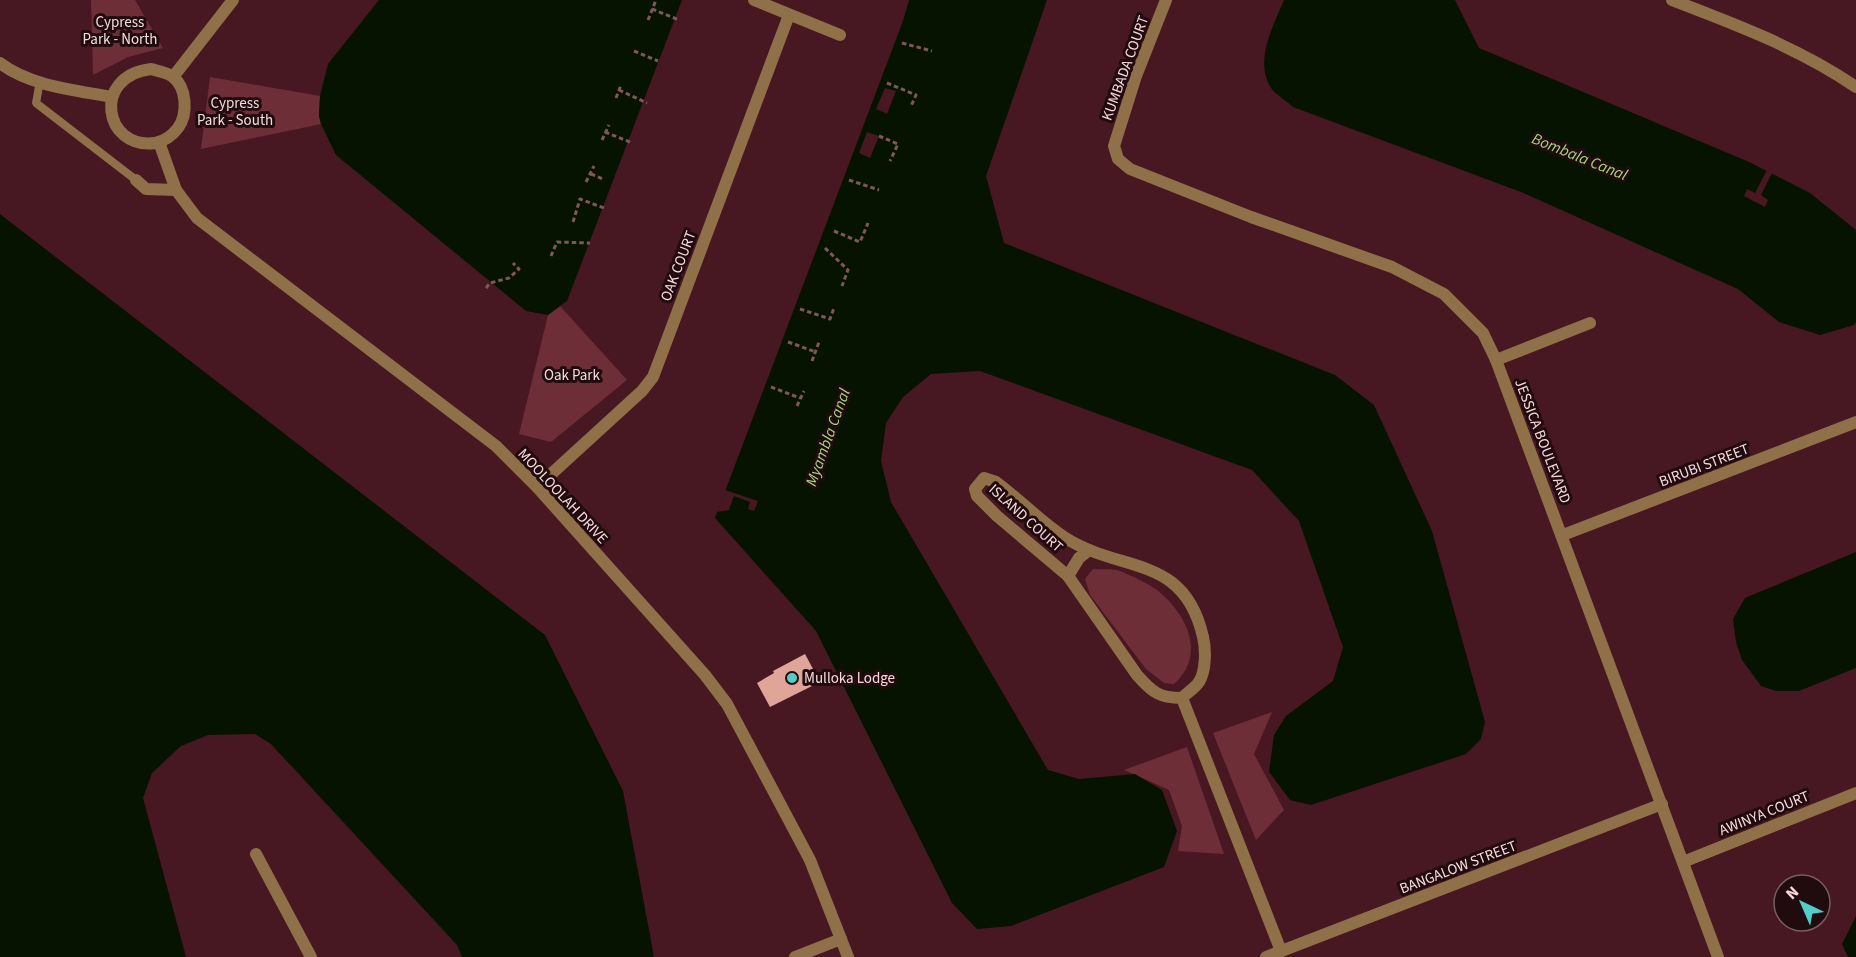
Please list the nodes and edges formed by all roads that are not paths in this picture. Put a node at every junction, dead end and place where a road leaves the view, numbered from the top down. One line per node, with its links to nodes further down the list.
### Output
1 (233, 0): 8 (street)
2 (754, 0): 5 (street)
3 (1166, 0): 13 (street, KUMBADA COURT)
4 (1672, 0): 10 (street)
5 (789, 15): 6 (street); 19 (street, OAK COURT)
6 (840, 35)
7 (0, 63): 9 (street)
8 (173, 77): 11 (street); 12 (street)
9 (40, 81): 11 (street); 14 (lane)
10 (1856, 87)
11 (112, 97): 12 (street)
12 (159, 142): 15 (street, MOOLOOLAH DRIVE)
13 (1114, 146): 17 (street, JESSICA BOULEVARD)
14 (136, 180): 15 (street)
15 (176, 190): 19 (street, MOOLOOLAH DRIVE)
16 (1590, 323): 17 (street)
17 (1496, 360): 20 (street, JESSICA BOULEVARD)
18 (1856, 422): 20 (street, BIRUBI STREET)
19 (537, 487): 28 (street, MOOLOOLAH DRIVE)
20 (1563, 535): 25 (street, JESSICA BOULEVARD)
21 (1089, 550): 22 (street); 22 (street, ISLAND COURT); 23 (street, ISLAND COURT)
22 (1068, 576): 23 (street, ISLAND COURT)
23 (1182, 698): 29 (street)
24 (1856, 793): 27 (street, AWINYA COURT)
25 (1662, 804): 27 (street, JESSICA BOULEVARD); 29 (street, BANGALOW STREET)
26 (256, 854): 30 (street)
27 (1683, 862): 34 (street, JESSICA BOULEVARD)
28 (842, 939): 31 (street); 32 (street, MOOLOOLAH DRIVE)
29 (1281, 951): 33 (street, BANGALOW STREET)
30 (311, 957)
31 (795, 957)
32 (848, 957)
33 (1266, 957)
34 (1718, 957)

